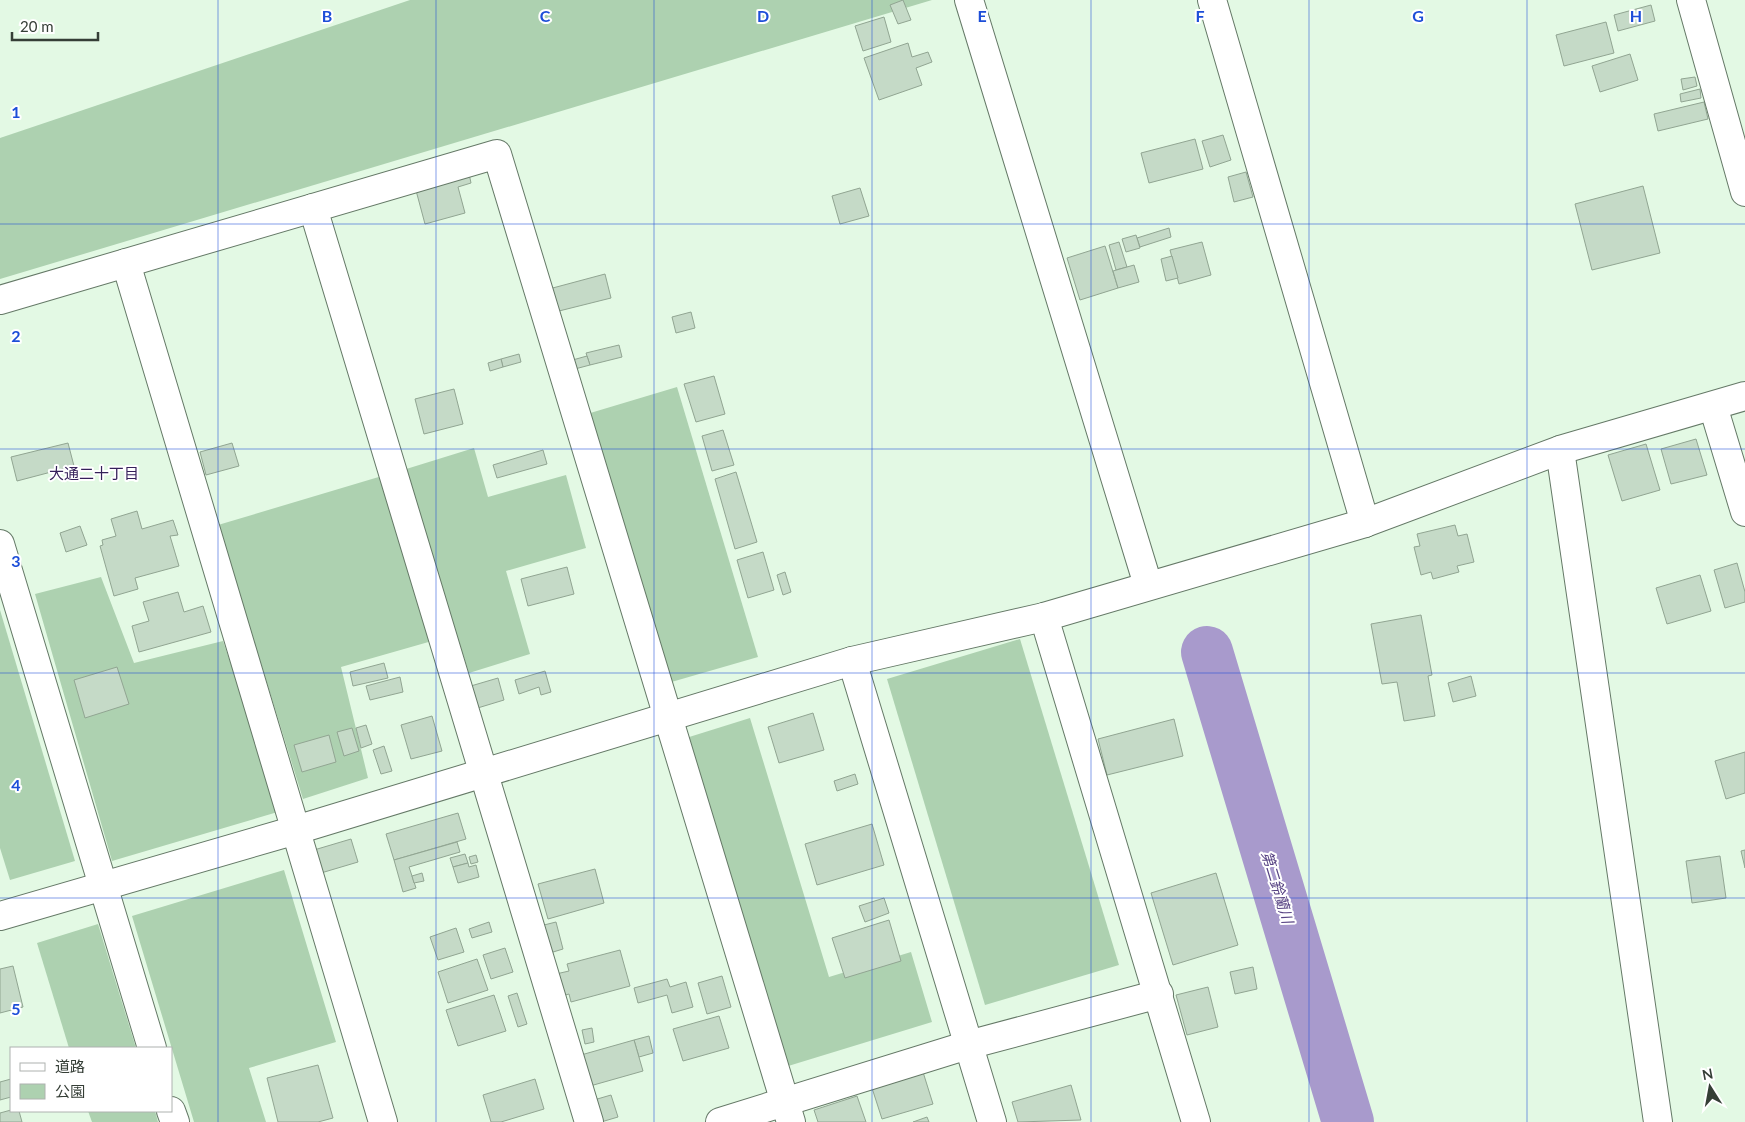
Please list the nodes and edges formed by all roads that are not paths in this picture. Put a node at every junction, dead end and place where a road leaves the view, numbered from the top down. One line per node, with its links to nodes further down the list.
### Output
1 (969, 0): 14 (street)
2 (1212, 0): 12 (street)
3 (1691, 0): 4 (street)
4 (1745, 192)
5 (313, 208): 6 (street); 17 (street); 18 (street)
6 (126, 263): 7 (street); 19 (street)
7 (0, 300)
8 (1745, 396): 9 (street)
9 (1713, 406): 10 (street); 11 (street)
10 (1560, 450): 12 (street); 31 (street)
11 (1745, 512)
12 (1365, 523): 14 (street)
13 (0, 544): 20 (street)
14 (1148, 585): 15 (street)
15 (1044, 617): 16 (street); 22 (street)
16 (852, 661): 17 (street); 23 (street)
17 (668, 717): 18 (street); 25 (street)
18 (483, 772): 19 (street); 27 (street)
19 (296, 830): 20 (street); 26 (street)
20 (103, 884): 21 (street); 24 (street)
21 (0, 916)
22 (1159, 994): 23 (street); 30 (street)
23 (968, 1045): 25 (street); 29 (street)
24 (152, 1047)
25 (789, 1112): 28 (street)
26 (383, 1122)
27 (589, 1122)
28 (720, 1122)
29 (992, 1122)
30 (1196, 1122)
31 (1658, 1122)

